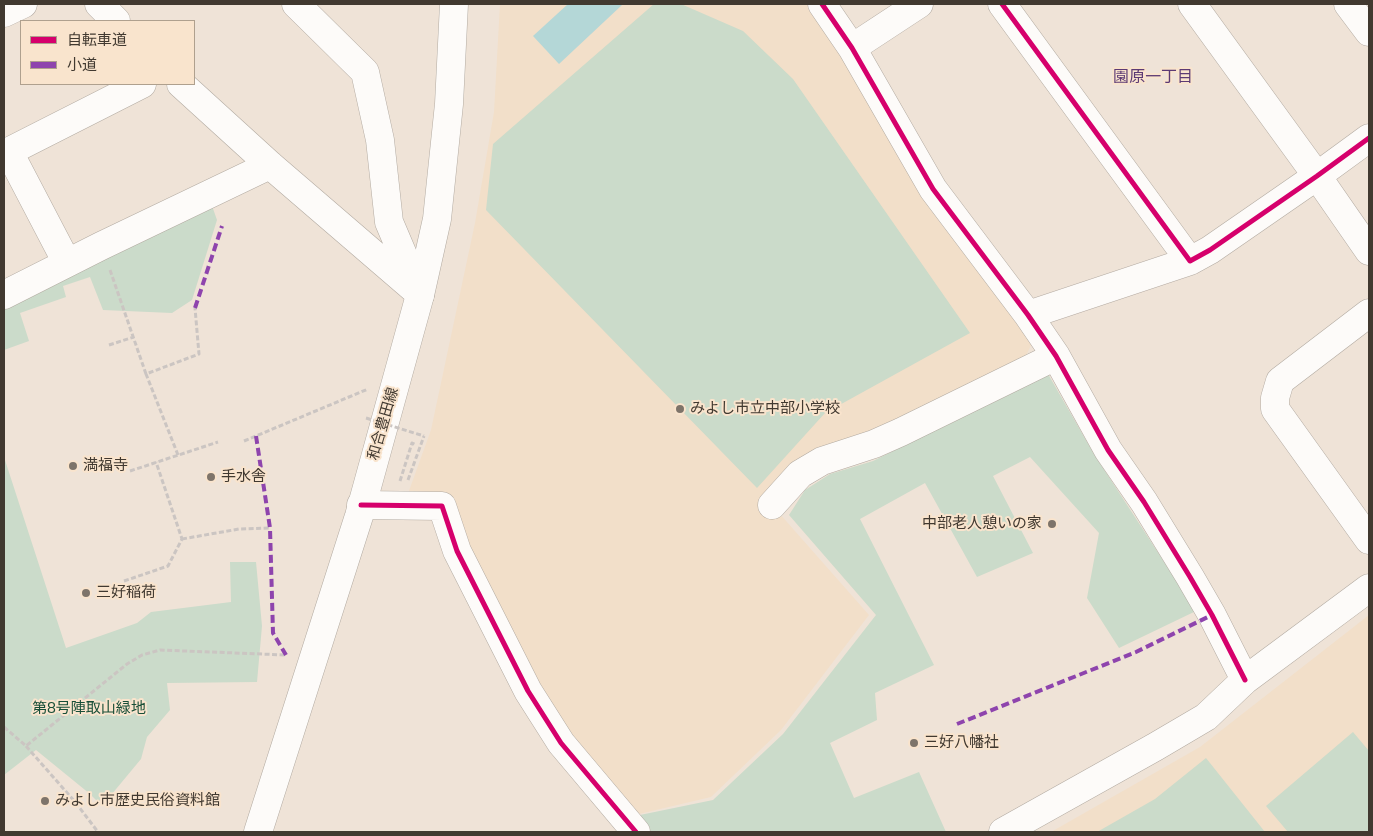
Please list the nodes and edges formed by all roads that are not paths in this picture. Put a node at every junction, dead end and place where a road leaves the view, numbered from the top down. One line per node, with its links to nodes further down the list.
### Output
1 (22, 4): 10 (street)
2 (99, 4): 11 (street)
3 (296, 4): 24 (street)
4 (454, 4): 24 (street, 和合豊田線)
5 (822, 4): 13 (street)
6 (919, 4): 13 (street)
7 (1002, 4): 21 (street)
8 (1192, 4): 19 (street)
9 (1348, 4): 12 (street)
10 (4, 13)
11 (115, 20)
12 (1369, 32)
13 (852, 48): 26 (street)
14 (140, 85): 17 (street)
15 (182, 85): 18 (street)
16 (1369, 138): 19 (street)
17 (6, 153): 22 (street)
18 (270, 165): 22 (street); 24 (street)
19 (1318, 176): 20 (street); 21 (street)
20 (1369, 252)
21 (1190, 261): 26 (street)
22 (67, 264): 23 (street)
23 (4, 295)
24 (420, 295): 29 (street, 和合豊田線)
25 (1369, 313): 30 (street)
26 (1028, 315): 27 (street)
27 (1056, 356): 28 (street); 32 (street)
28 (772, 504)
29 (361, 505): 33 (street, 和合豊田線); 34 (street)
30 (1369, 540)
31 (1369, 588): 32 (street)
32 (1245, 680): 35 (street)
33 (258, 832)
34 (636, 832)
35 (1003, 832)

